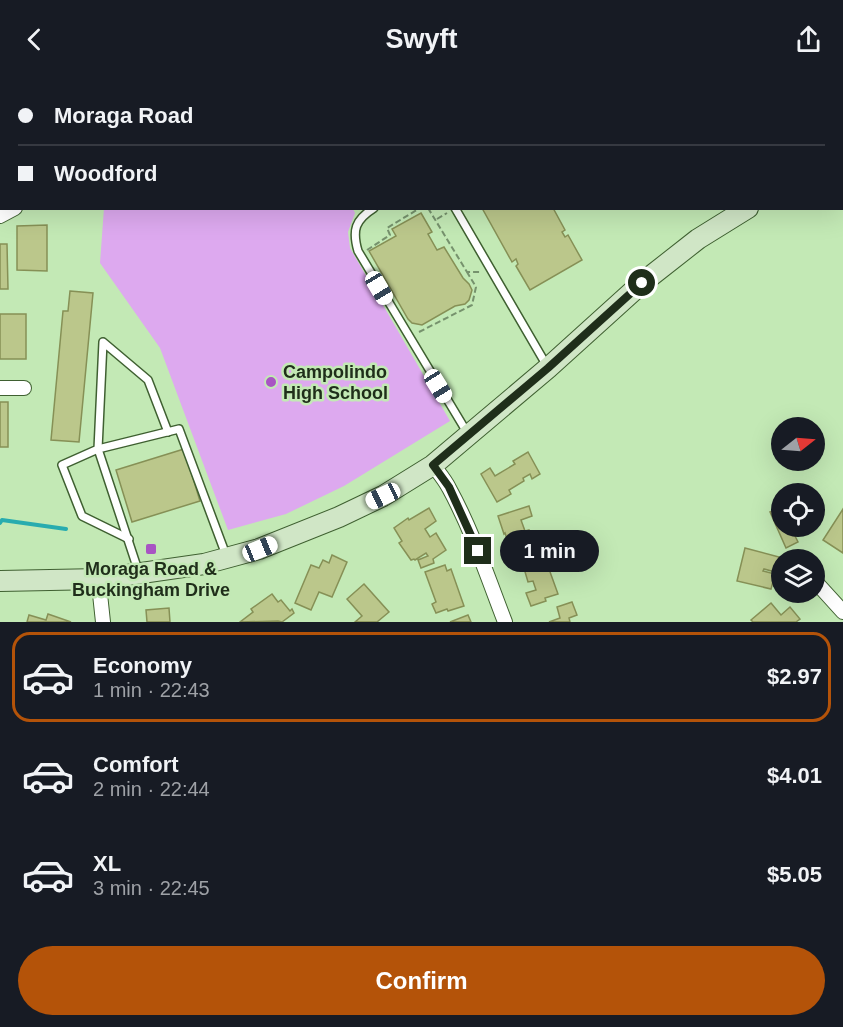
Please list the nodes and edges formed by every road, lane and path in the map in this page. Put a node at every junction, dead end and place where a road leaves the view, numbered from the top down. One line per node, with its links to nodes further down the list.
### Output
1 (371, 210): 14 (lane)
2 (417, 210): 6 (path)
3 (429, 210): 7 (path)
4 (456, 210): 8 (lane)
5 (745, 210): 10 (main road)
6 (367, 250)
7 (467, 272): 8 (path); 9 (path)
8 (491, 272): 10 (lane)
9 (413, 329)
10 (548, 368): 14 (main road)
11 (0, 388): 12 (street)
12 (24, 388)
13 (168, 432): 15 (lane); 15 (lane); 18 (lane)
14 (468, 435): 16 (main road)
15 (98, 449): 17 (lane); 17 (lane)
16 (433, 465): 18 (main road); 25 (street)
17 (129, 539): 19 (lane)
18 (227, 557): 19 (main road)
19 (139, 573): 20 (main road)
20 (100, 579): 21 (main road); 24 (street)
21 (0, 581)
22 (825, 592): 23 (street)
23 (843, 612)
24 (103, 622)
25 (505, 622)

